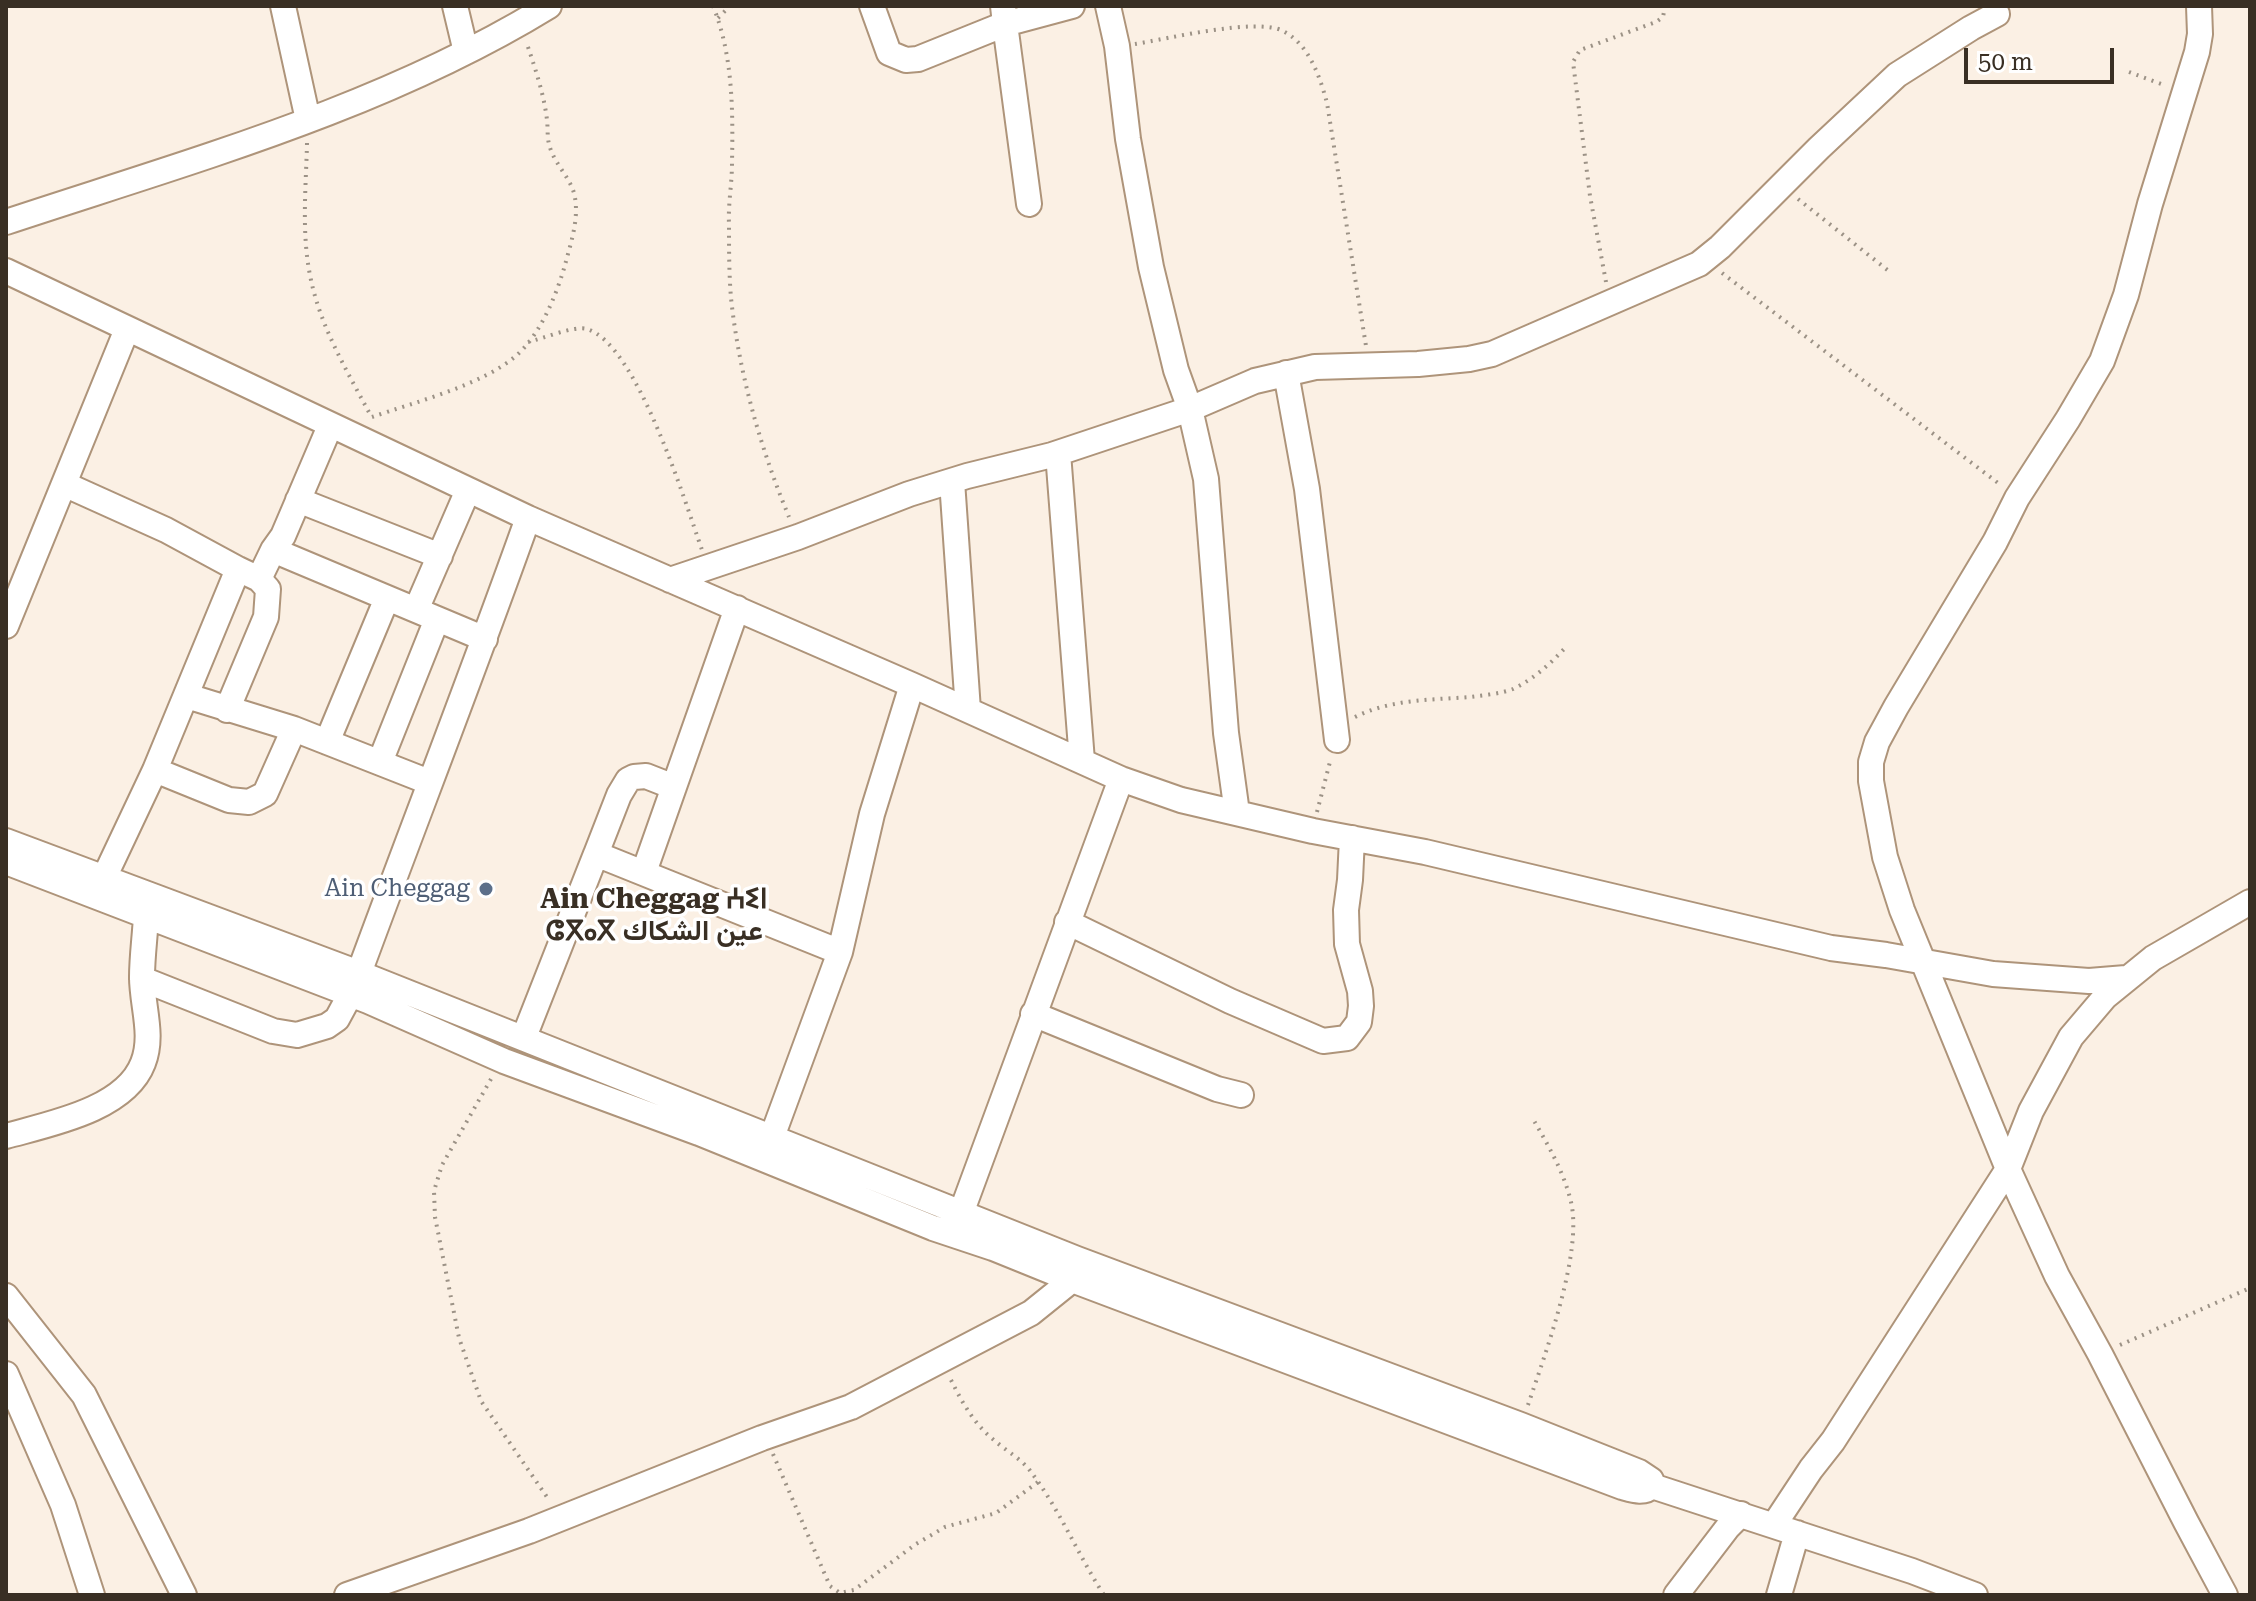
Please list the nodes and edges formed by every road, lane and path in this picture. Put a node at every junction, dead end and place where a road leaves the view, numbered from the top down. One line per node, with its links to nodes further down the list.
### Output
1 (283, 6): 19 (street)
2 (455, 6): 16 (street)
3 (549, 6): 14 (street)
4 (713, 6): 13 (path)
5 (730, 6): 13 (path)
6 (872, 6): 12 (street)
7 (1072, 6): 12 (street)
8 (1108, 6): 15 (street)
9 (1665, 6): 26 (path)
10 (2199, 6): 18 (street)
11 (2003, 9): 20 (street)
12 (1004, 15): 21 (street)
13 (718, 18): 40 (path)
14 (520, 22): 16 (street); 28 (path)
15 (1117, 46): 29 (path); 31 (street)
16 (466, 52): 19 (street)
17 (2129, 72): 18 (path)
18 (2184, 94): 37 (street)
19 (308, 120): 22 (street); 28 (path)
20 (1781, 184): 23 (street); 25 (path)
21 (1029, 204)
22 (6, 222)
23 (1704, 259): 26 (street); 37 (path)
24 (6, 271): 27 (street)
25 (1890, 272)
26 (1611, 301): 29 (street)
27 (127, 329): 32 (street); 35 (street)
28 (528, 342): 43 (path)
29 (1369, 366): 30 (street)
30 (1286, 373): 31 (street); 57 (street)
31 (1190, 409): 33 (street); 65 (street)
32 (330, 426): 36 (street); 38 (street)
33 (1058, 453): 34 (street); 59 (street)
34 (952, 481): 40 (street); 55 (street)
35 (64, 484): 44 (street); 49 (street)
36 (468, 490): 39 (street); 42 (street)
37 (2017, 498): 77 (street)
38 (298, 500): 41 (street); 42 (street)
39 (528, 518): 45 (street); 50 (street)
40 (798, 537): 43 (street)
41 (273, 550): 44 (street); 46 (street)
42 (440, 556): 48 (street)
43 (708, 567): 45 (street)
44 (249, 574): 53 (street); 54 (street)
45 (670, 580): 47 (street)
46 (387, 598): 48 (street); 58 (street)
47 (737, 608): 52 (street); 64 (street)
48 (427, 614): 50 (street); 60 (street)
49 (6, 625)
50 (485, 639): 63 (street)
51 (1566, 647): 57 (path)
52 (912, 685): 55 (street); 76 (street)
53 (187, 696): 54 (street); 61 (street)
54 (227, 710): 56 (street)
55 (968, 710): 59 (street)
56 (294, 729): 58 (street); 61 (street)
57 (1337, 740): 66 (path)
58 (327, 742): 60 (street)
59 (1082, 761): 62 (street)
60 (380, 762): 63 (street)
61 (155, 770): 72 (street)
62 (1121, 779): 65 (street); 75 (street)
63 (429, 782): 80 (street)
64 (674, 787): 69 (street); 71 (street)
65 (1237, 813): 66 (street)
66 (1313, 831): 67 (street)
67 (1352, 838): 75 (street); 77 (street)
68 (6, 841): 72 (street)
69 (596, 854): 71 (street); 82 (street)
70 (6, 862): 74 (street)
71 (644, 872): 76 (street)
72 (104, 878): 80 (street)
73 (2250, 902): 78 (street)
74 (146, 916): 79 (street); 80 (street)
75 (1067, 922): 81 (street)
76 (840, 952): 87 (street)
77 (1922, 963): 78 (street); 88 (street)
78 (2126, 978): 88 (street)
79 (142, 979): 80 (street); 86 (street)
80 (355, 984): 82 (street); 83 (street)
81 (1033, 1014): 84 (street); 89 (street)
82 (524, 1037): 87 (street)
83 (504, 1061): 89 (street); 101 (path)
84 (1241, 1095)
85 (1533, 1119): 96 (path)
86 (6, 1136)
87 (772, 1137): 89 (street)
88 (2008, 1169): 93 (street); 102 (street)
89 (957, 1224): 90 (street); 96 (street)
90 (1072, 1280): 94 (street); 99 (street)
91 (2250, 1288): 93 (path)
92 (6, 1296): 104 (street)
93 (2100, 1354): 110 (street)
94 (942, 1359): 97 (street); 98 (path)
95 (6, 1374): 103 (street)
96 (1521, 1425): 99 (street)
97 (765, 1437): 98 (path); 101 (street)
98 (1038, 1482): 106 (path)
99 (1652, 1486): 100 (street)
100 (1741, 1514): 102 (street); 107 (street)
101 (562, 1518): 105 (street)
102 (1785, 1529): 108 (street); 109 (street)
103 (92, 1595)
104 (184, 1595)
105 (347, 1595)
106 (1104, 1595)
107 (1676, 1595)
108 (1779, 1595)
109 (1975, 1595)
110 (2225, 1595)

